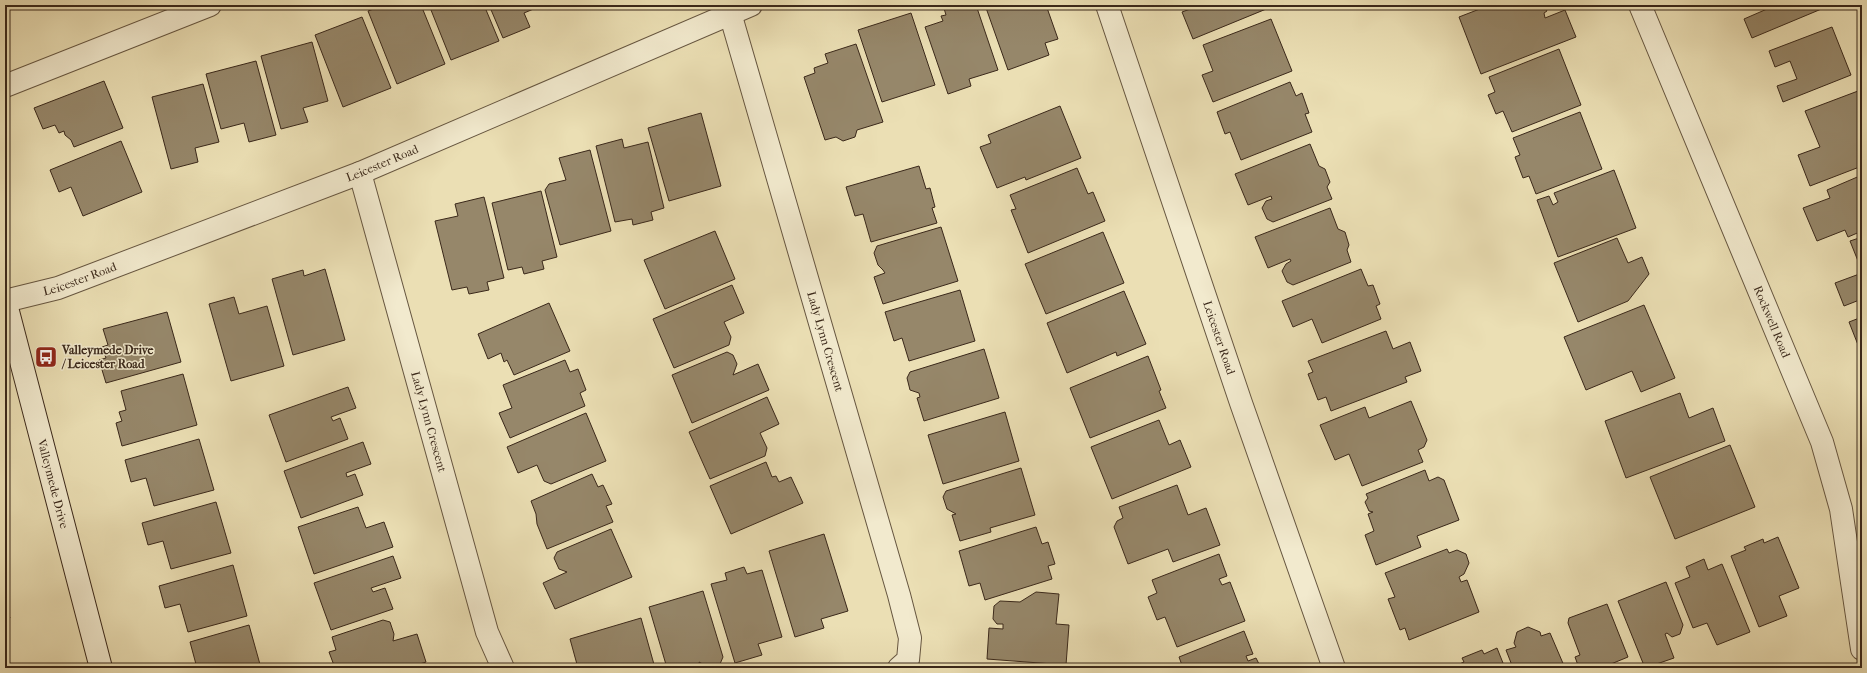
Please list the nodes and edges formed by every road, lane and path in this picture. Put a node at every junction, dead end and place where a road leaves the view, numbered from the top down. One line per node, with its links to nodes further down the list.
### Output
1 (210, 5): 6 (street)
2 (751, 5): 5 (street, Leicester Road)
3 (1107, 5): 13 (street, Leicester Road)
4 (1640, 5): 9 (street, Rockwell Road)
5 (730, 14): 7 (street, Leicester Road); 12 (street, Lady Lynn Crescent)
6 (5, 86)
7 (360, 173): 8 (street, Leicester Road); 11 (street, Lady Lynn Crescent)
8 (5, 300): 10 (street, Valleymede Drive)
9 (1862, 649)
10 (101, 668)
11 (503, 668)
12 (899, 668)
13 (1334, 668)

